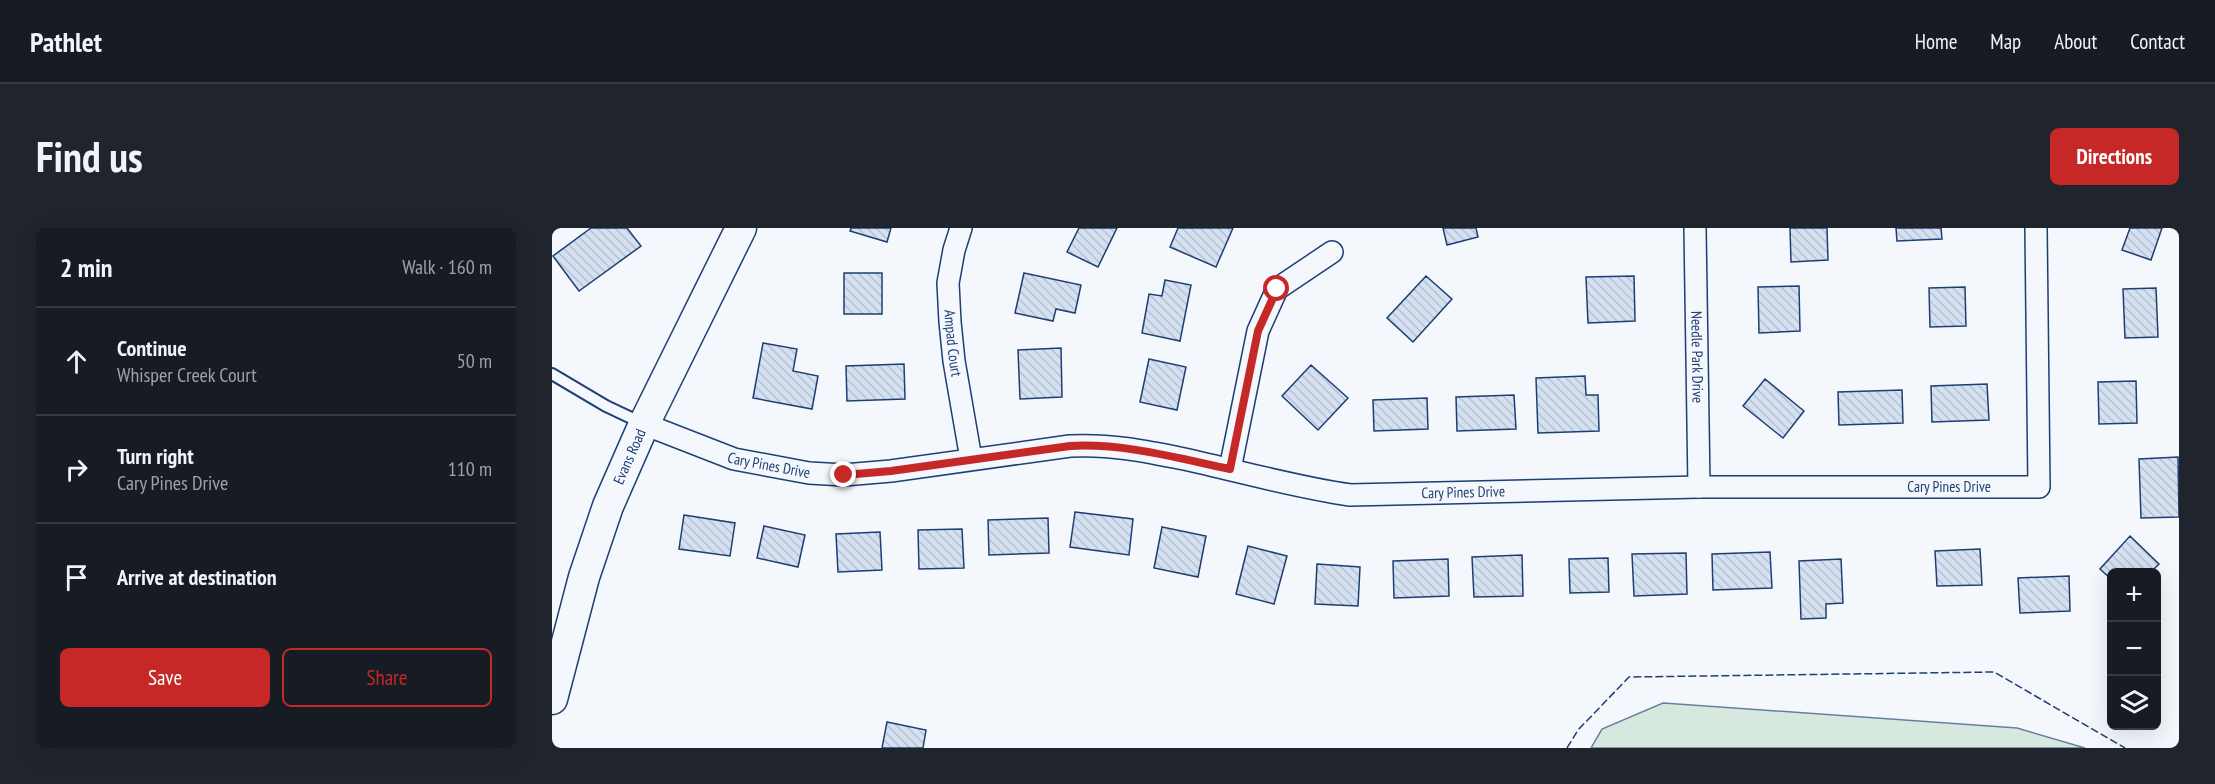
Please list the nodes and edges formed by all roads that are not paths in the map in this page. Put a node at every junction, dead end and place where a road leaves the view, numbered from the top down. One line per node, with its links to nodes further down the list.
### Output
1 (741, 228): 7 (main road, Evans Road)
2 (961, 228): 8 (street, Ampad Court)
3 (1695, 228): 10 (street, Needle Park Drive)
4 (2036, 228): 10 (street, Cary Pines Drive)
5 (1332, 252): 9 (street)
6 (552, 374): 7 (lane)
7 (644, 424): 8 (street, Cary Pines Drive); 11 (main road, Evans Road)
8 (971, 459): 9 (street, Cary Pines Drive)
9 (1230, 469): 10 (street, Cary Pines Drive)
10 (1699, 487)
11 (552, 699)

